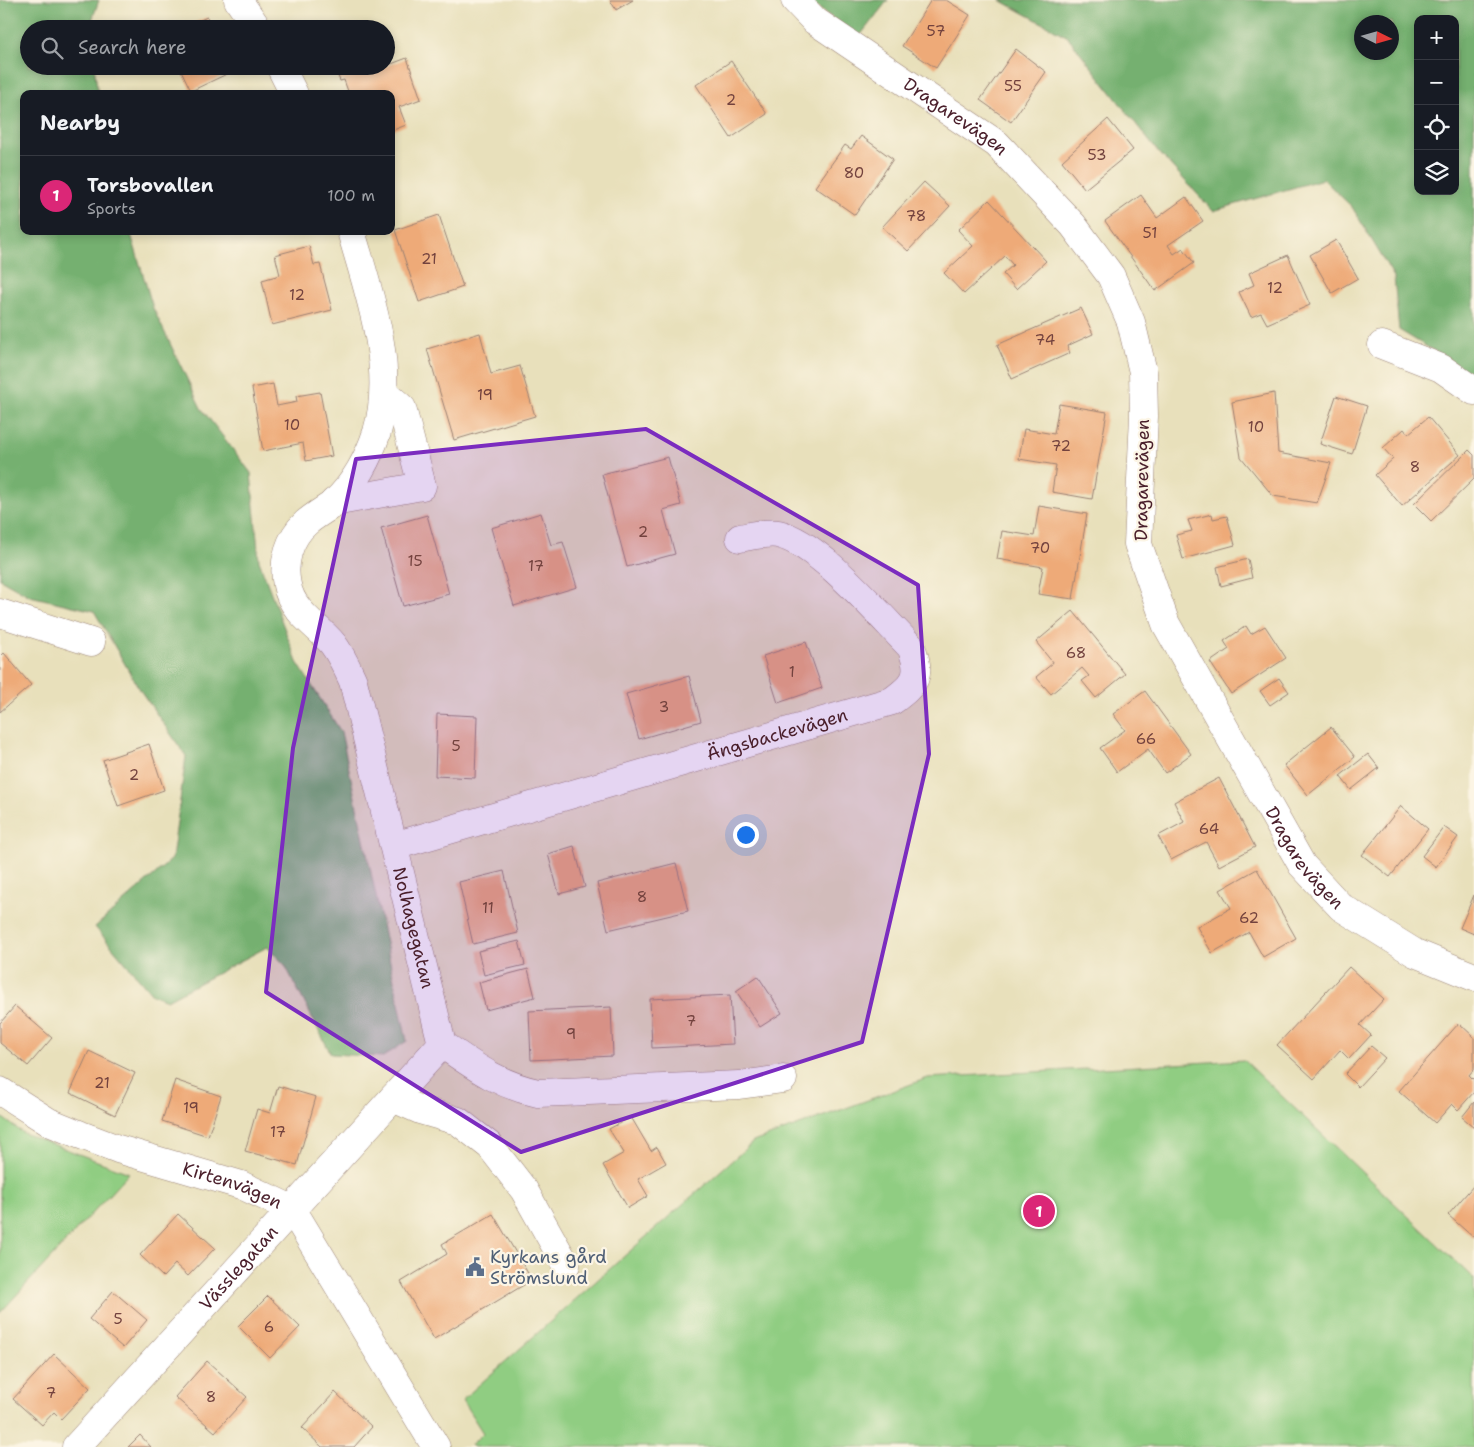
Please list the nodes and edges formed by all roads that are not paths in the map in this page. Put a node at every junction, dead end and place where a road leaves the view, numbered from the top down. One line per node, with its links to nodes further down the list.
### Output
1 (795, 0): 13 (street, Dragarevägen)
2 (284, 75): 3 (street)
3 (292, 90)
4 (352, 235): 7 (street, Nolhagegatan)
5 (1382, 345): 6 (street)
6 (1474, 391)
7 (385, 393): 8 (street, Nolhagegatan); 8 (street, Nolhagegatan)
8 (334, 502): 12 (street, Nolhagegatan)
9 (740, 538): 12 (street, Ängsbackevägen)
10 (0, 613): 11 (street)
11 (91, 642)
12 (394, 846): 14 (street, Nolhagegatan)
13 (1474, 977)
14 (442, 1044): 15 (street); 17 (street, Vässlegatan)
15 (783, 1079)
16 (0, 1091): 18 (street, Kirtenvägen)
17 (393, 1098): 18 (street, Vässlegatan); 19 (street)
18 (292, 1209): 20 (street, Vässlegatan); 21 (street, Kirtenvägen)
19 (566, 1265)
20 (76, 1447)
21 (436, 1447)

